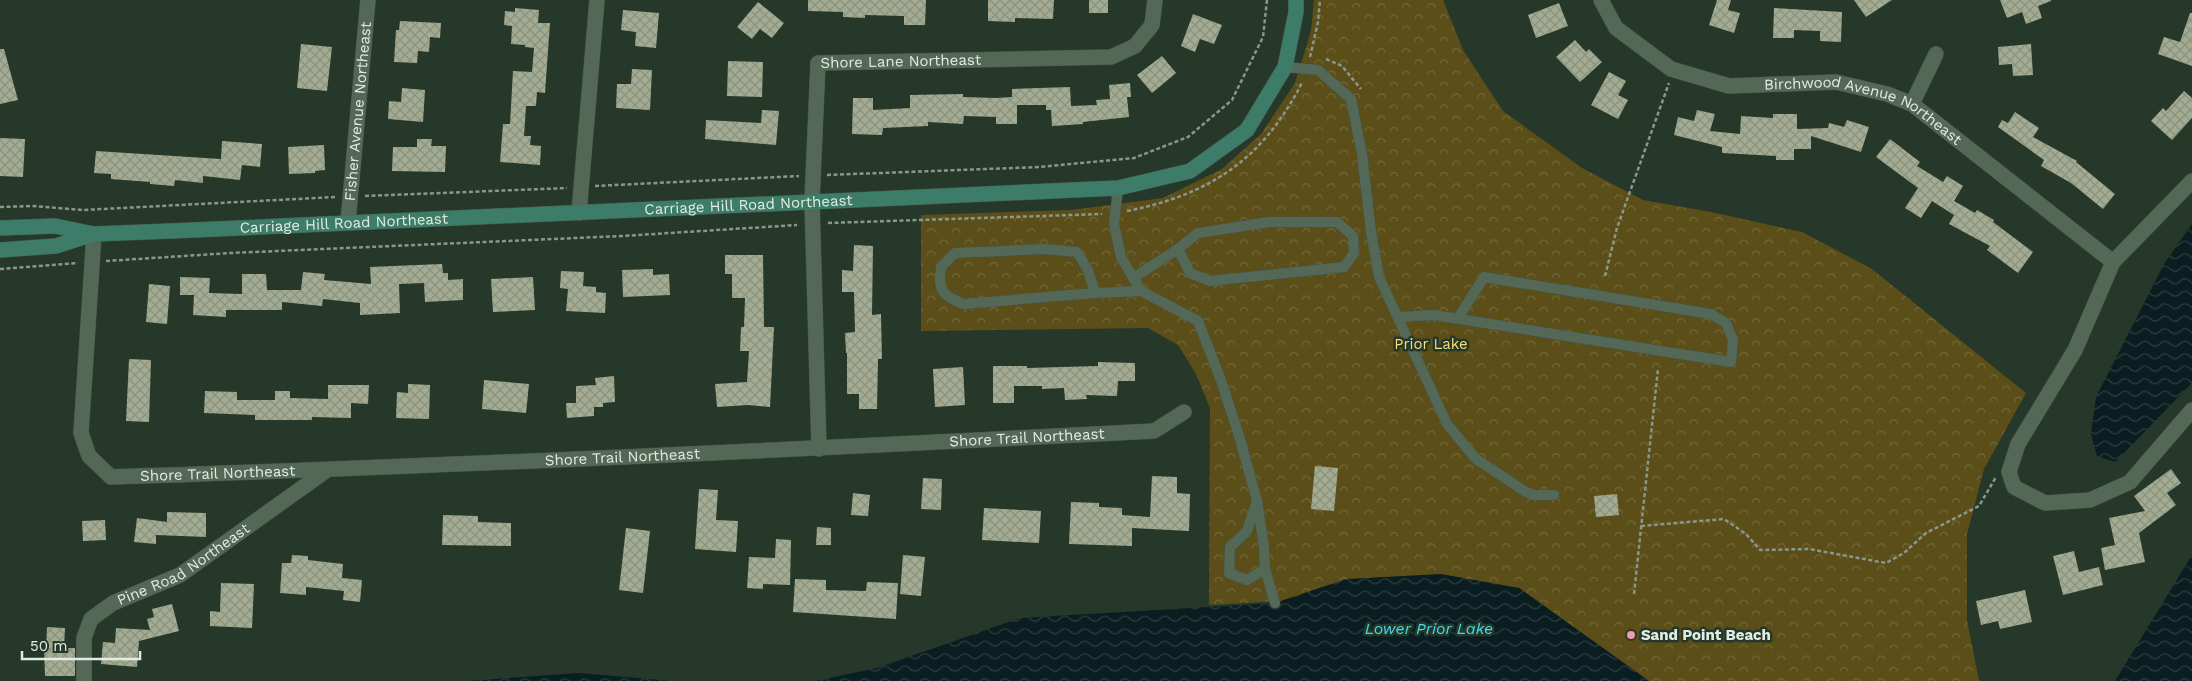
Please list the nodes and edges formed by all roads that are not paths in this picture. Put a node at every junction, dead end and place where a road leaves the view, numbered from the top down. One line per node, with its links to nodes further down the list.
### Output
1 (368, 0): 13 (street, Fisher Avenue Northeast)
2 (597, 0): 12 (street)
3 (1154, 0): 11 (street, Shore Lane Northeast)
4 (1296, 0): 7 (street, Carriage Hill Road Northeast)
5 (1602, 0): 8 (street, Birchwood Avenue Northeast)
6 (1936, 54): 8 (street)
7 (1285, 67): 10 (street, Carriage Hill Road Northeast); 22 (lane)
8 (1912, 104): 18 (street, Birchwood Avenue Northeast)
9 (2192, 181): 18 (street)
10 (1118, 188): 11 (street, Carriage Hill Road Northeast); 19 (lane)
11 (812, 201): 12 (street, Carriage Hill Road Northeast); 26 (street, Shore Lane Northeast)
12 (579, 212): 13 (street, Carriage Hill Road Northeast)
13 (348, 222): 15 (street, Carriage Hill Road Northeast)
14 (0, 228): 15 (street, Carriage Hill Road Northeast)
15 (94, 234): 17 (street, Carriage Hill Road Northeast); 27 (street, Shore Trail Northeast)
16 (1178, 249): 16 (lane); 19 (lane)
17 (0, 250)
18 (2113, 262): 24 (street)
19 (1133, 278): 20 (lane)
20 (1141, 291): 21 (lane); 29 (lane)
21 (1095, 294): 21 (lane)
22 (1399, 317): 23 (lane); 28 (lane)
23 (1458, 318): 23 (lane)
24 (2192, 410)
25 (1184, 412): 26 (street, Shore Trail Northeast)
26 (819, 449): 27 (street, Shore Trail Northeast)
27 (327, 470): 32 (street, Pine Road Northeast)
28 (1554, 495)
29 (1257, 501): 30 (lane); 30 (lane)
30 (1265, 569): 31 (lane)
31 (1275, 603)
32 (84, 681)

